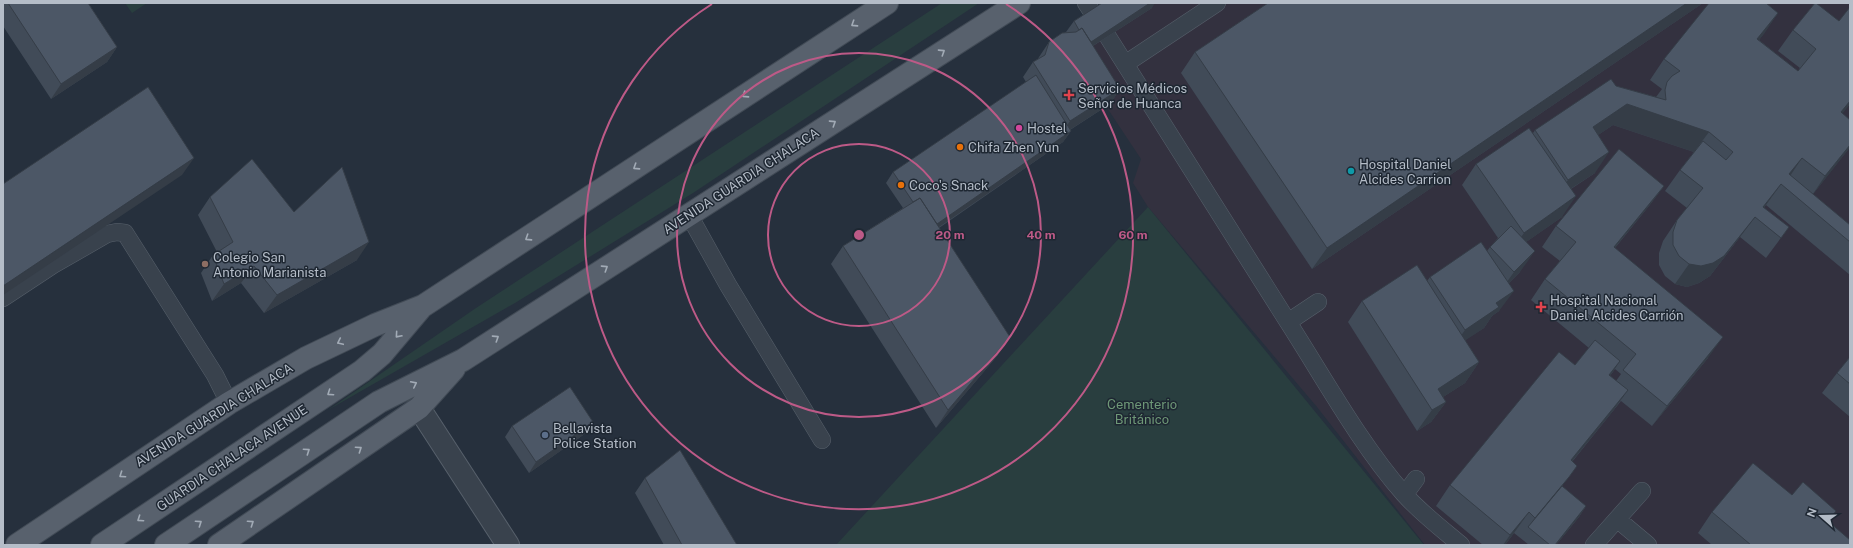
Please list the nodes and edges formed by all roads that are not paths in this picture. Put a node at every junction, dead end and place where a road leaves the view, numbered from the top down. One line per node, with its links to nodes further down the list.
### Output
1 (887, 3): 9 (main road, AVENIDA GUARDIA CHALACA, one-way to 9)
2 (1019, 3): 6 (main road, AVENIDA GUARDIA CHALACA, one-way to 2)
3 (1217, 3): 5 (lane)
4 (1108, 37): 5 (lane)
5 (1125, 64): 10 (lane)
6 (689, 215): 11 (main road, AVENIDA GUARDIA CHALACA, one-way to 6); 15 (lane)
7 (3, 298): 13 (lane)
8 (1318, 302): 10 (lane)
9 (423, 306): 12 (main road, AVENIDA GUARDIA CHALACA, one-way to 12); 13 (main road, AVENIDA GUARDIA CHALACA, one-way to 13)
10 (1288, 322): 18 (lane)
11 (463, 360): 14 (main road, AVENIDA GUARDIA CHALACA); 22 (main road, AVENIDA GUARDIA CHALACA, one-way to 11)
12 (362, 371): 21 (main road, GUARDIA CHALACA AVENUE, one-way to 21)
13 (229, 403): 20 (main road, AVENIDA GUARDIA CHALACA, one-way to 20)
14 (419, 408): 23 (main road, AVENIDA GUARDIA CHALACA, one-way to 14); 24 (street)
15 (822, 440)
16 (1416, 479): 18 (lane)
17 (1642, 491): 19 (lane)
18 (1404, 494): 25 (lane)
19 (1617, 519): 26 (lane); 27 (lane)
20 (17, 545)
21 (102, 545)
22 (166, 545)
23 (219, 545)
24 (508, 545)
25 (1461, 545)
26 (1594, 545)
27 (1648, 545)

